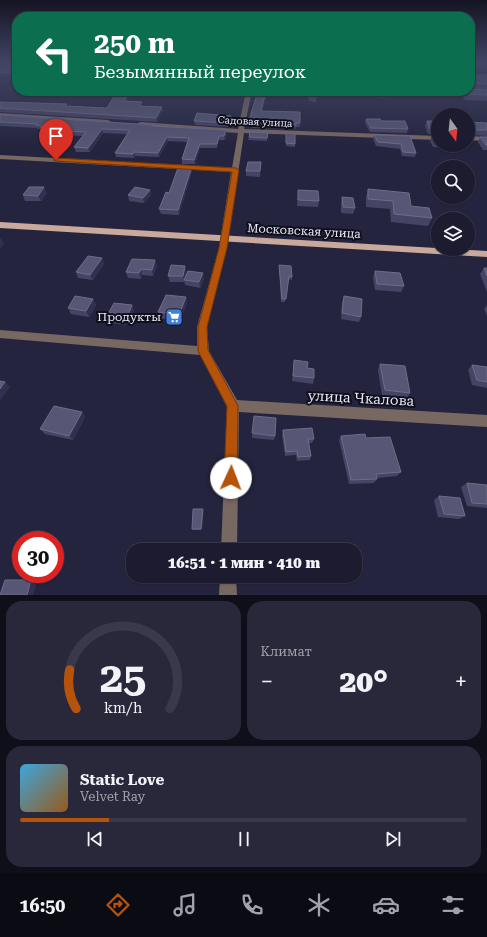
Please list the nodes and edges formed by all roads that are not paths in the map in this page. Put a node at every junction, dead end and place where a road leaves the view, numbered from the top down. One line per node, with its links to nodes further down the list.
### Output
1 (475, 93): 2 (street)
2 (487, 93)
3 (248, 96): 7 (street)
4 (0, 115): 5 (street)
5 (116, 122)
6 (132, 124): 7 (street, Садовая улица)
7 (241, 132): 8 (street, Садовая улица); 12 (street)
8 (431, 138)
9 (475, 138): 10 (street)
10 (487, 139)
11 (0, 157): 12 (street)
12 (236, 170): 14 (street)
13 (0, 225): 14 (main road, Московская улица)
14 (224, 238): 15 (main road, Московская улица); 17 (street)
15 (487, 254)
16 (0, 334): 17 (street)
17 (203, 351): 18 (street)
18 (233, 406): 19 (street, улица Чкалова); 20 (street)
19 (487, 421)
20 (229, 543)
21 (228, 583): 22 (street)
22 (228, 595)

